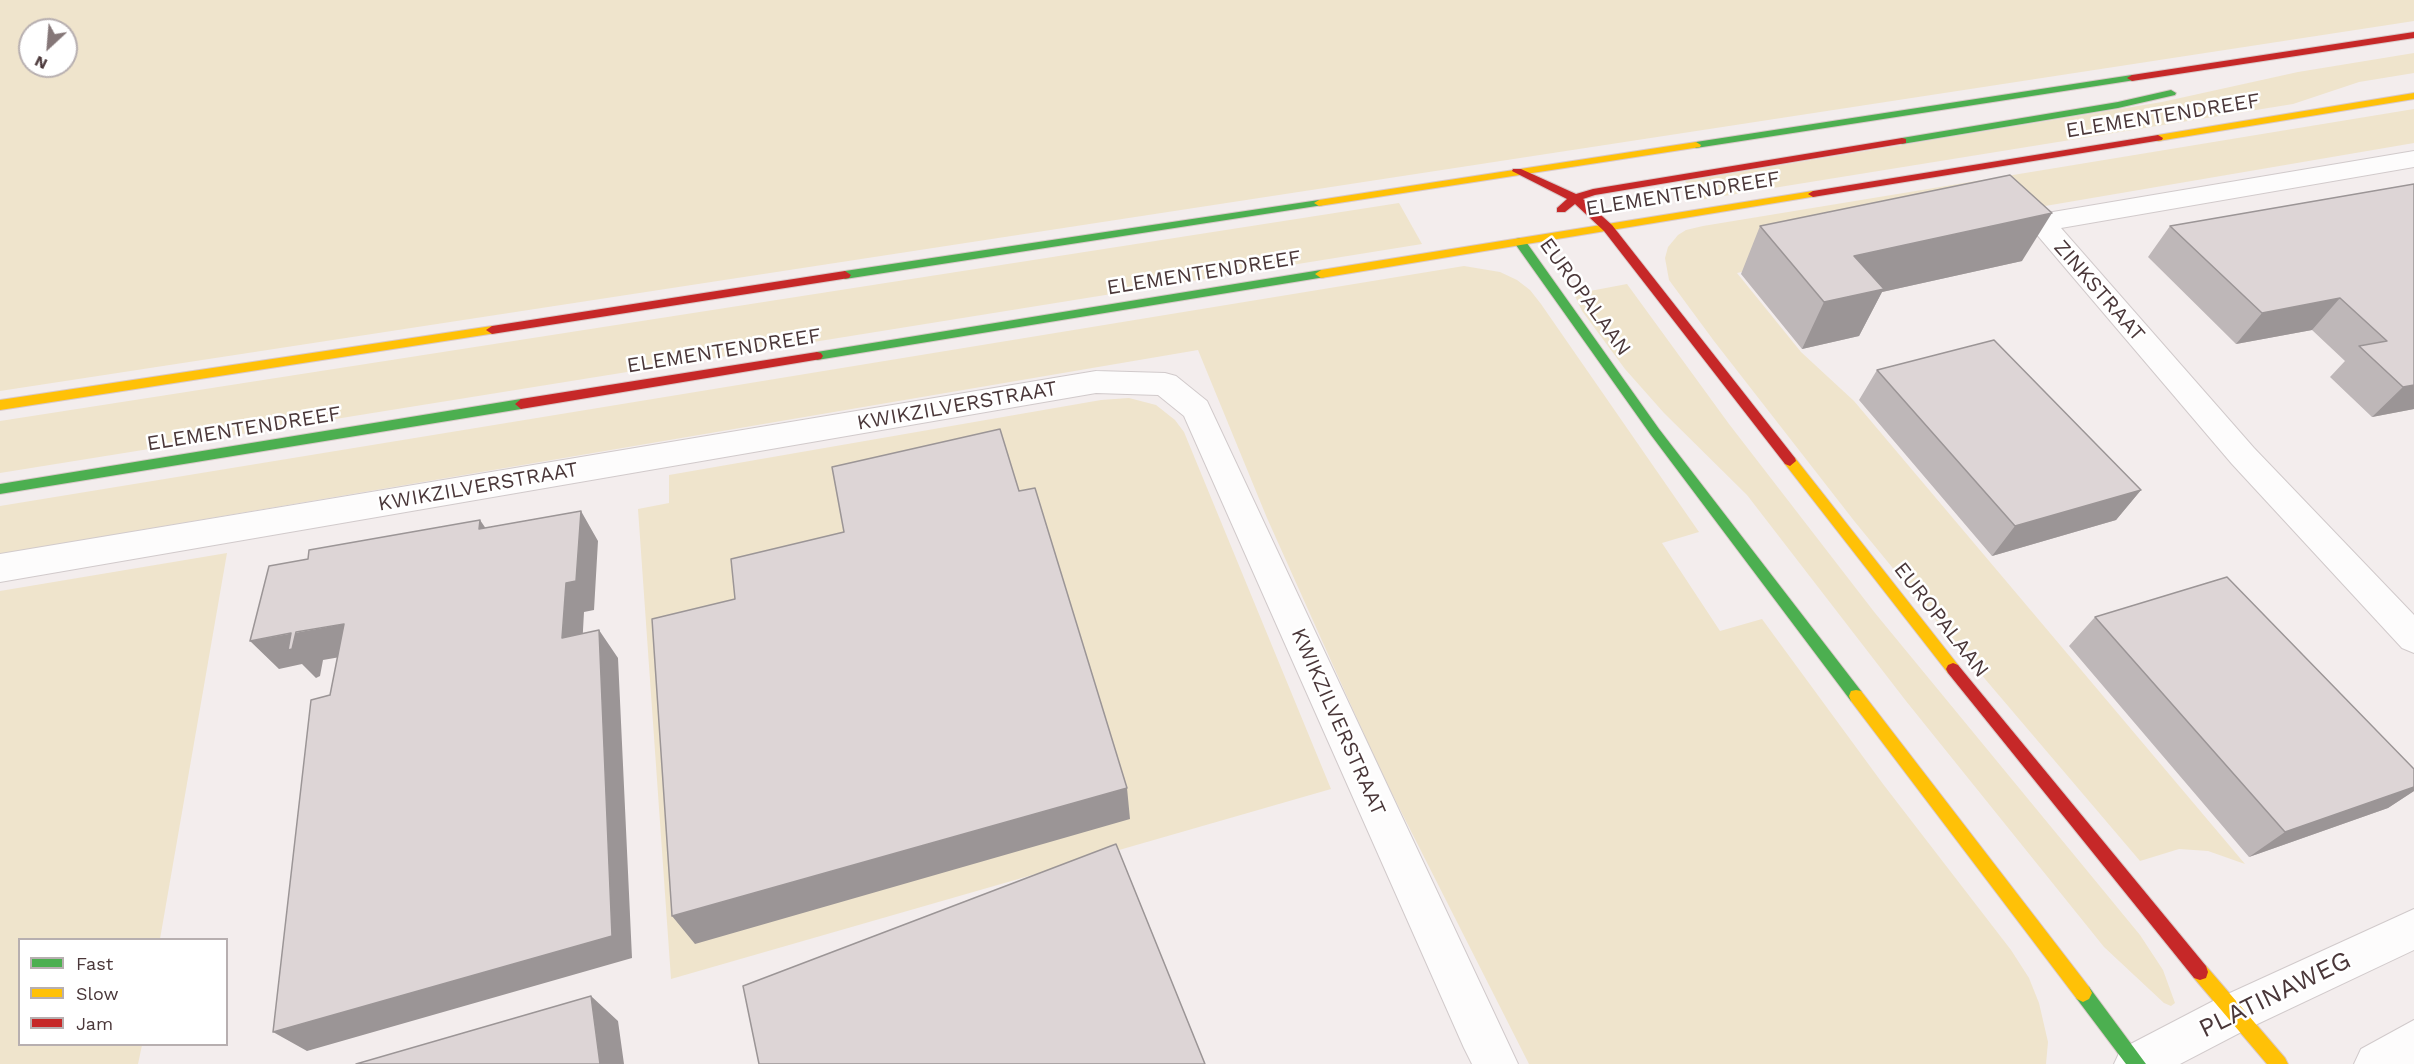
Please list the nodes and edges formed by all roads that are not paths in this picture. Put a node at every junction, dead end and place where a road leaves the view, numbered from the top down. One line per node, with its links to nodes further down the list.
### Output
1 (2414, 35): 2 (main road, ELEMENTENDREEF)
2 (2256, 60): 3 (main road); 7 (main road, ELEMENTENDREEF)
3 (2216, 80)
4 (2184, 90): 8 (main road)
5 (2414, 96): 9 (main road, ELEMENTENDREEF)
6 (2414, 159): 14 (street, ZINKSTRAAT)
7 (1516, 171): 8 (main road, EUROPALAAN); 11 (main road, ELEMENTENDREEF)
8 (1575, 198): 9 (main road, EUROPALAAN); 10 (main road, EUROPALAAN)
9 (1608, 228): 10 (main road, ELEMENTENDREEF); 16 (main road, EUROPALAAN)
10 (1520, 242): 12 (main road, ELEMENTENDREEF); 19 (main road, EUROPALAAN)
11 (0, 405)
12 (0, 489)
13 (0, 568): 18 (street, KWIKZILVERSTRAAT)
14 (2414, 638)
15 (2414, 929): 16 (street, PLATINAWEG)
16 (2234, 1013): 19 (street, PLATINAWEG); 20 (main road, EUROPALAAN)
17 (2414, 1041): 21 (street)
18 (1496, 1064)
19 (2136, 1064)
20 (2279, 1064)
21 (2376, 1064)

